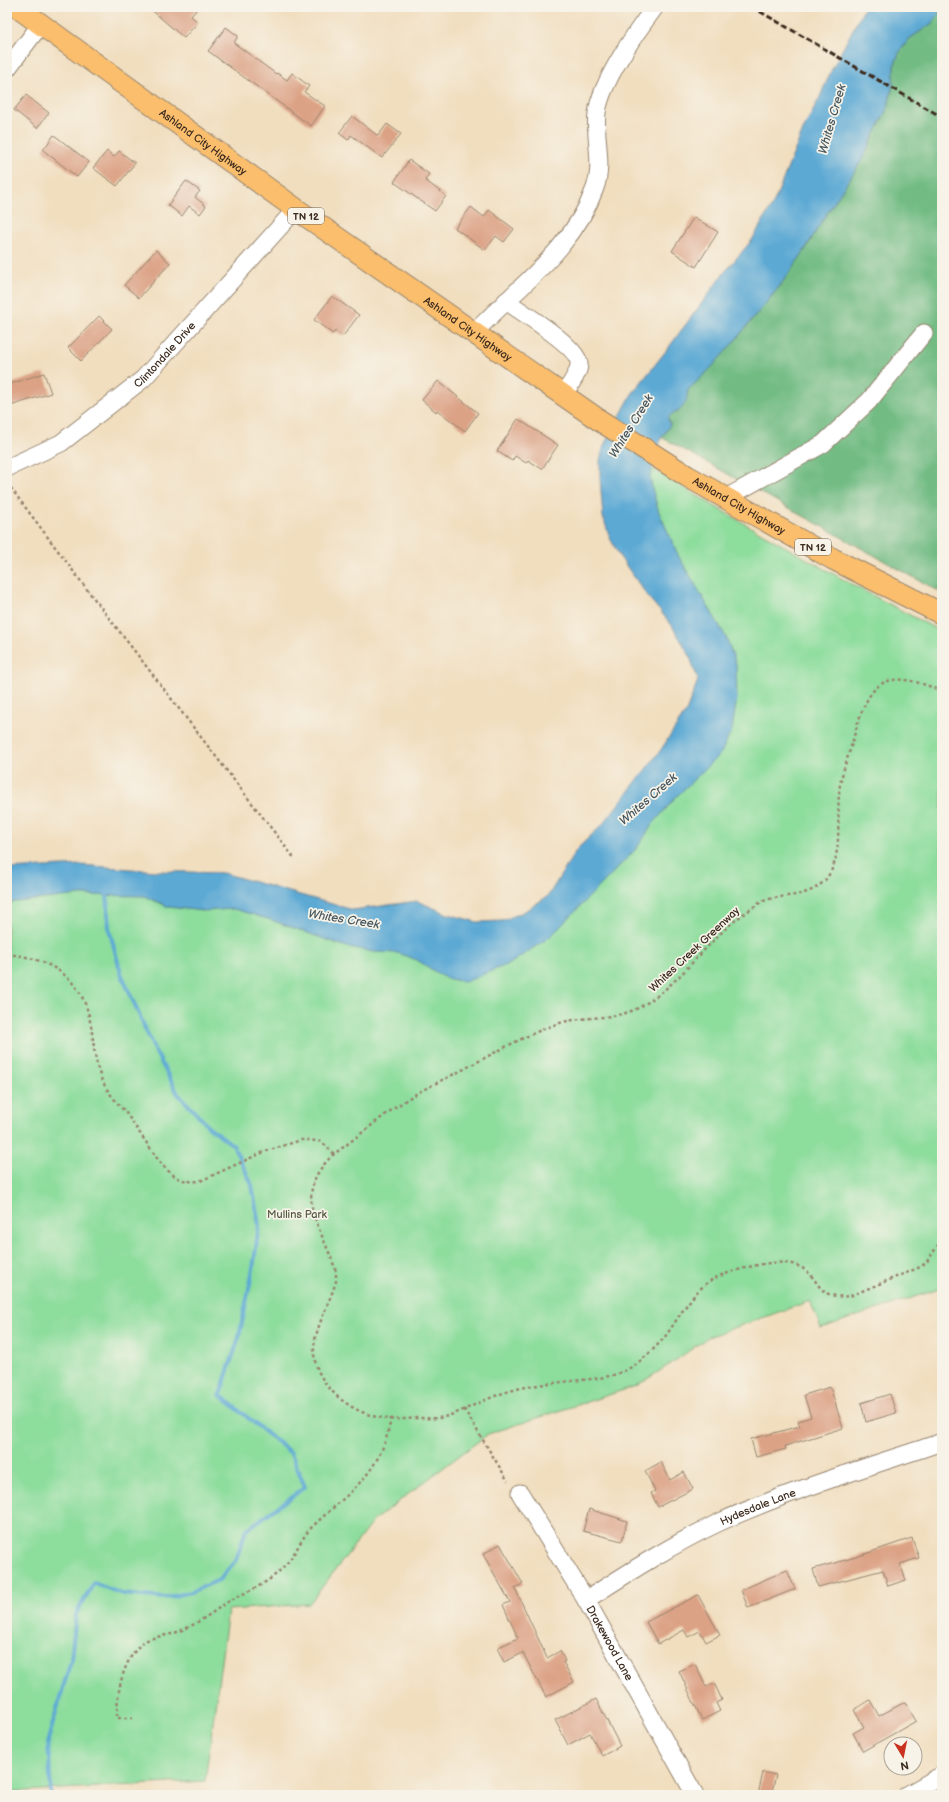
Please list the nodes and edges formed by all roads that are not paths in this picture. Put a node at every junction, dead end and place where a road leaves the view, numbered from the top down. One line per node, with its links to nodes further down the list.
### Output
1 (17, 7): 3 (main road, Ashland City Highway / TN 12)
2 (654, 7): 6 (street)
3 (41, 24): 4 (street); 5 (main road, Ashland City Highway / TN 12)
4 (7, 69)
5 (296, 209): 7 (main road, Ashland City Highway / TN 12); 10 (street, Clintondale Drive)
6 (506, 301): 7 (street); 9 (street)
7 (474, 333): 9 (main road, Ashland City Highway / TN 12)
8 (924, 333): 11 (street)
9 (563, 395): 11 (main road, Ashland City Highway / TN 12)
10 (7, 468)
11 (726, 498): 12 (main road, Ashland City Highway / TN 12)
12 (942, 614)
13 (942, 1442): 15 (street, Hydesdale Lane)
14 (520, 1493): 15 (street, Drakewood Lane)
15 (586, 1600): 17 (street, Drakewood Lane)
16 (942, 1775): 18 (street)
17 (695, 1795)
18 (907, 1795)

